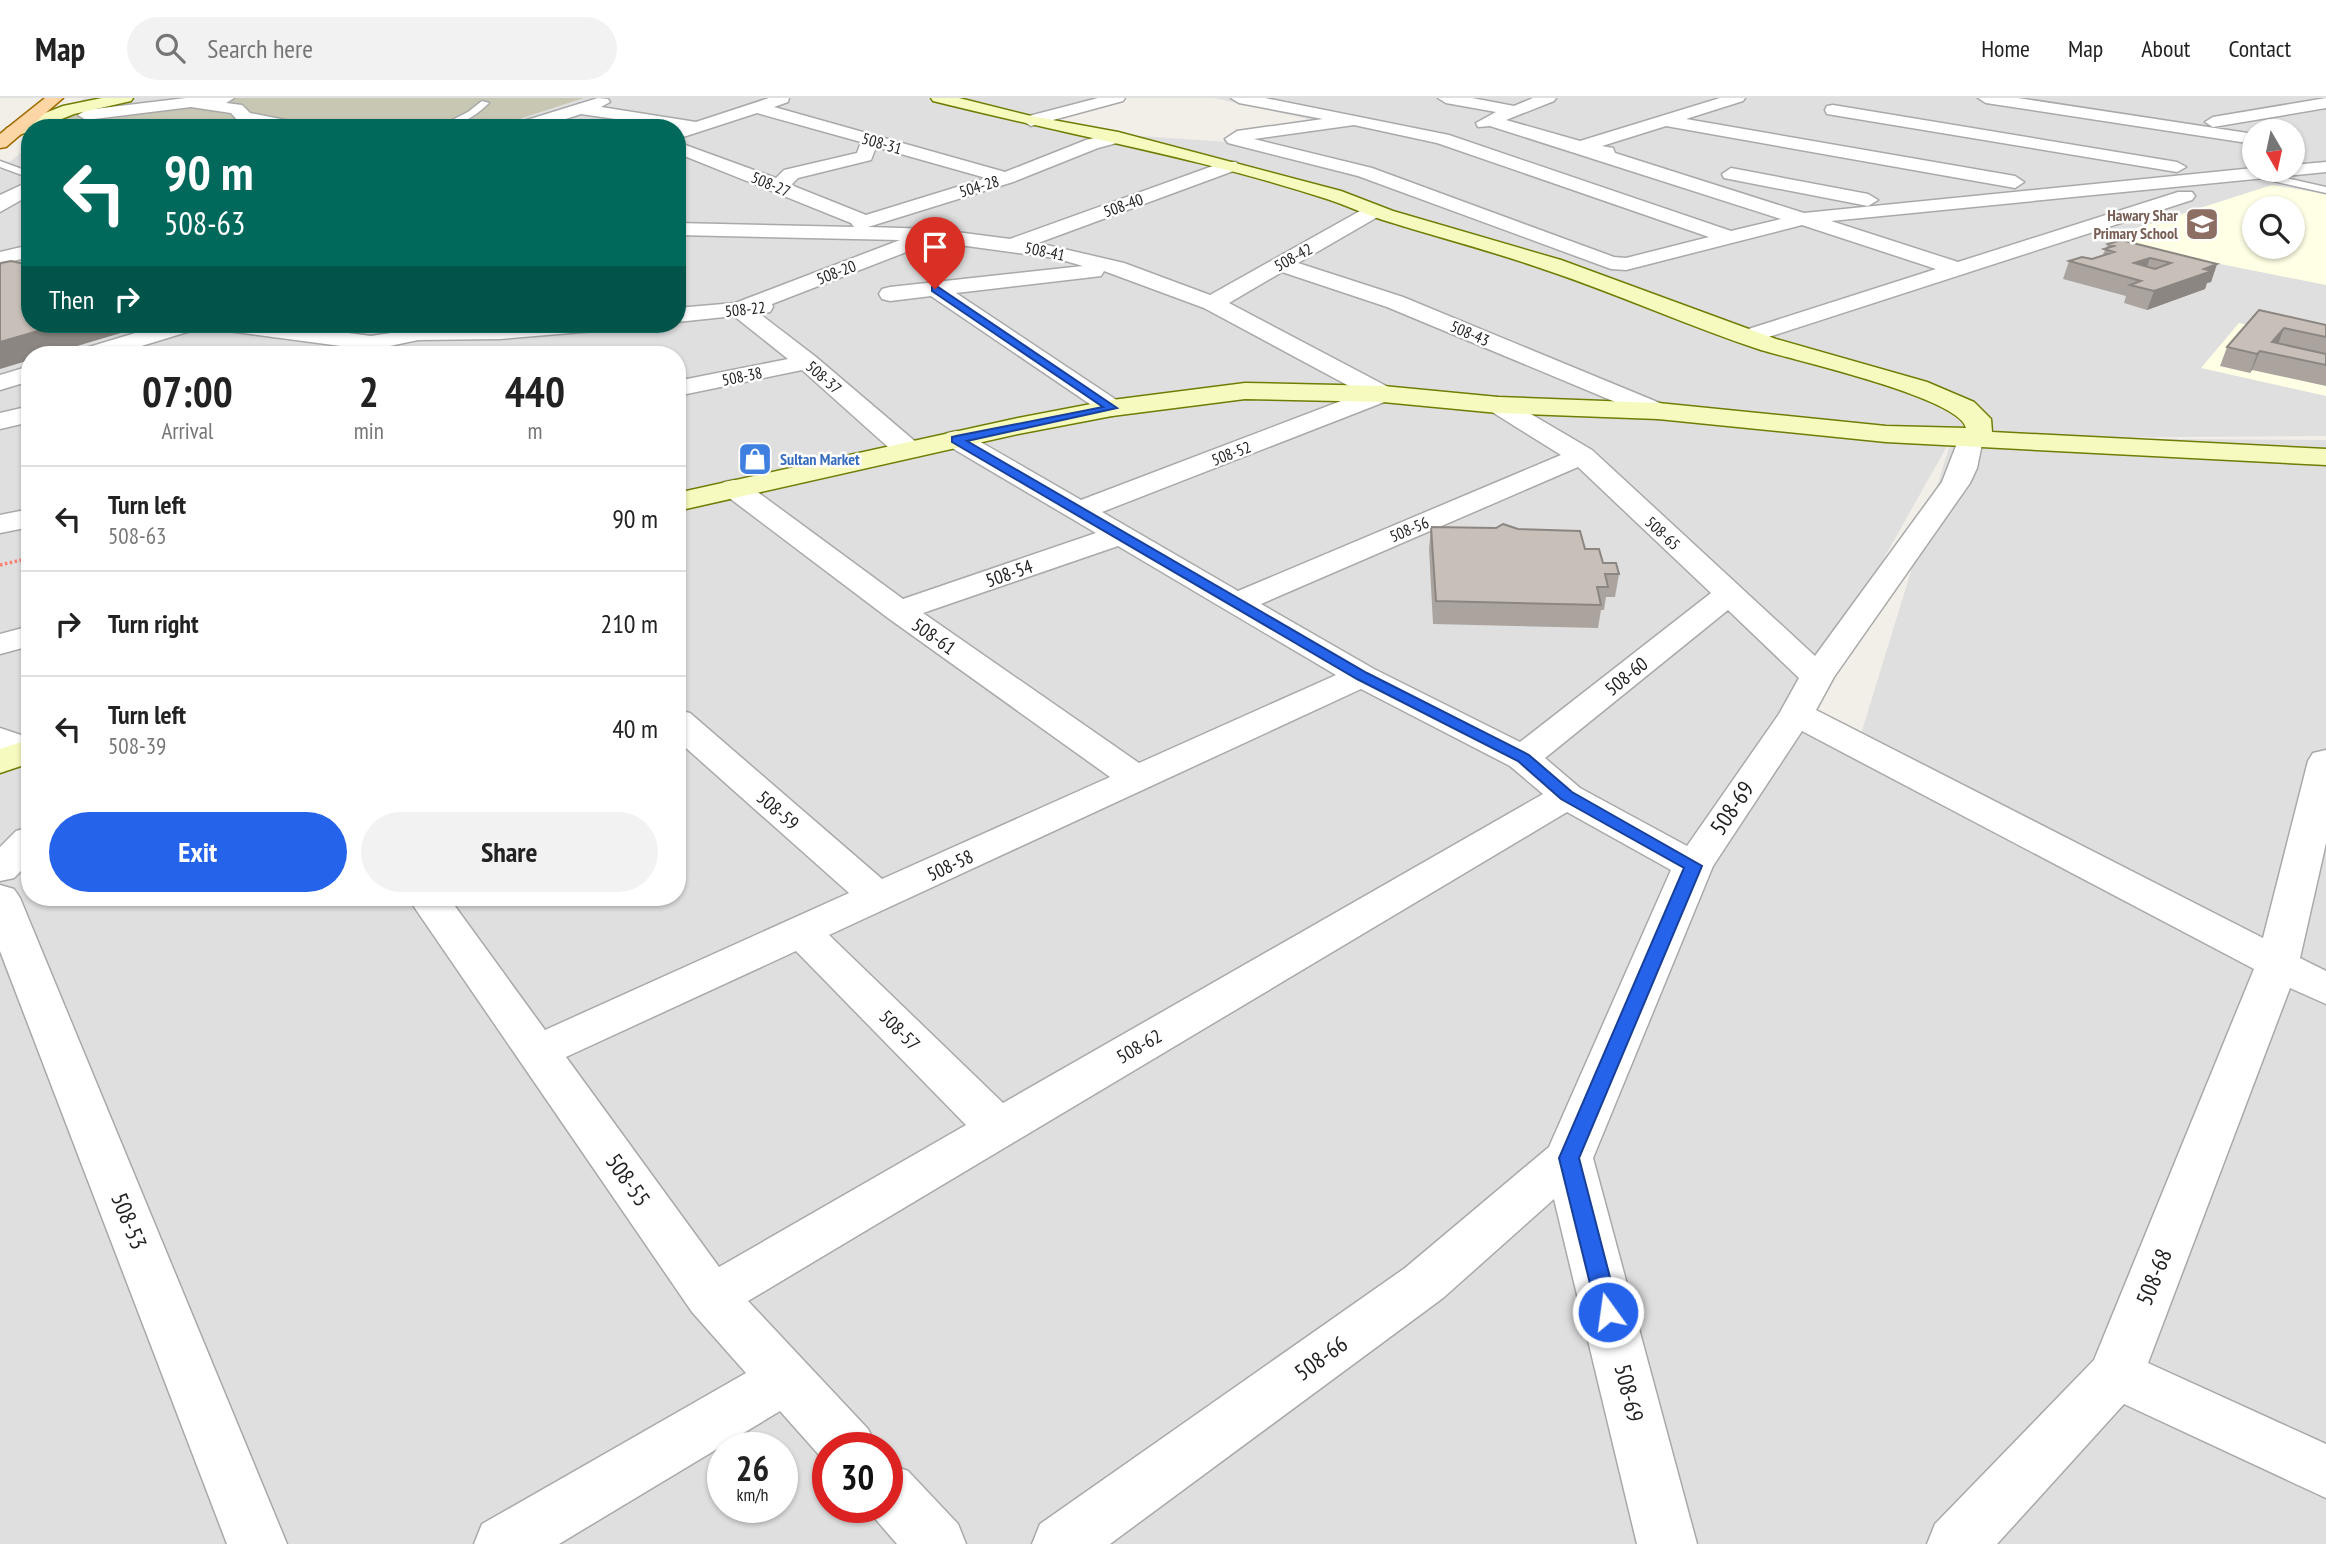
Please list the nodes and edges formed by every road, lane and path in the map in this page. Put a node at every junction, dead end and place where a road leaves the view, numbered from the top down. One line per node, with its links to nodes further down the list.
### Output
1 (55, 98): 28 (main road)
2 (125, 98): 29 (street)
3 (226, 98): 15 (street)
4 (614, 98): 22 (street)
5 (786, 98): 21 (street)
6 (940, 98): 37 (street)
7 (1117, 98): 37 (street)
8 (1240, 98): 36 (street)
9 (1446, 98): 23 (street)
10 (1548, 98): 23 (street)
11 (1737, 98): 39 (street)
12 (1857, 98): 52 (street)
13 (1986, 98): 19 (street)
14 (2073, 98): 19 (street)
15 (181, 103): 25 (street); 27 (street)
16 (485, 103): 32 (lane)
17 (2326, 103): 20 (street)
18 (264, 104): 27 (street)
19 (2031, 105): 43 (street)
20 (2304, 107): 24 (street); 43 (street)
21 (758, 108): 42 (street); 50 (street, 508-31)
22 (579, 109): 26 (street); 35 (street)
23 (1516, 111): 38 (street)
24 (2326, 111)
25 (86, 115)
26 (556, 116): 33 (street); 34 (street)
27 (244, 117): 30 (street); 31 (street)
28 (29, 119)
29 (48, 119)
30 (241, 119)
31 (254, 119)
32 (460, 119)
33 (547, 119)
34 (572, 119)
35 (644, 119)
36 (1353, 120): 49 (street); 79 (street)
37 (1031, 121): 47 (street)
38 (1490, 121): 49 (street); 53 (street)
39 (1669, 122): 51 (street); 53 (street)
40 (686, 125): 42 (street)
41 (21, 126): 46 (main road)
42 (696, 127): 45 (street)
43 (2180, 127): 48 (street)
44 (1798, 128): 51 (street)
45 (686, 131)
46 (7, 137)
47 (1118, 137): 56 (street); 63 (street, 504-28)
48 (2242, 137)
49 (1443, 139): 79 (street)
50 (872, 140): 63 (street, 508-31); 66 (street)
51 (1774, 140): 64 (street)
52 (2040, 144): 60 (street); 64 (street)
53 (1580, 147): 71 (street); 73 (street)
54 (686, 150): 66 (street, 508-27)
55 (0, 164): 59 (lane)
56 (1230, 166): 72 (street); 80 (street, 508-40)
57 (2326, 167): 58 (street)
58 (2305, 169)
59 (21, 172)
60 (2242, 175)
61 (2242, 175): 68 (street)
62 (2242, 176): 85 (street)
63 (1006, 178): 74 (street, 504-28)
64 (1994, 178): 68 (street)
65 (2282, 182): 67 (lane)
66 (778, 188): 74 (street, 508-27)
67 (2326, 190)
68 (2064, 191): 71 (street)
69 (21, 192): 70 (street)
70 (0, 206)
71 (1902, 206): 73 (street)
72 (1374, 211): 83 (street, 508-42); 97 (street)
73 (1803, 219): 79 (street); 85 (street)
74 (864, 221): 77 (street, 504-28)
75 (686, 229): 76 (street, 508-41)
76 (737, 230): 77 (street, 508-41); 81 (street)
77 (839, 231): 78 (street, 508-41)
78 (933, 235): 80 (street, 508-41); 91 (street, 508-20)
79 (1729, 237)
80 (1015, 244): 84 (street, 508-41)
81 (686, 246)
82 (21, 257): 86 (street)
83 (1279, 264): 90 (street, 508-42); 109 (street, 508-43)
84 (1116, 268): 87 (street); 90 (street, 508-41)
85 (1954, 268): 97 (street)
86 (3, 270)
87 (935, 289): 88 (street); 108 (street)
88 (890, 294)
89 (812, 302): 91 (street, 508-22)
90 (1212, 303): 106 (street, 508-41)
91 (739, 309): 92 (street, 508-22); 102 (street, 508-37)
92 (686, 314)
93 (160, 333): 99 (street)
94 (296, 333): 98 (street)
95 (416, 333): 98 (street)
96 (520, 333): 101 (street)
97 (1747, 337): 113 (street)
98 (371, 343): 100 (street)
99 (117, 346)
100 (363, 346)
101 (534, 346)
102 (807, 362): 105 (street, 508-38); 114 (street, 508-37)
103 (21, 376): 104 (street)
104 (0, 383)
105 (686, 387)
106 (1383, 394): 107 (street); 108 (street); 119 (street, 508-52)
107 (1498, 405): 109 (street); 115 (street, 508-65)
108 (1112, 408): 112 (street)
109 (1658, 411): 113 (street)
110 (21, 416): 111 (street)
111 (0, 421)
112 (956, 439): 114 (street); 119 (street)
113 (1970, 439): 116 (street); 131 (street, 508-69)
114 (907, 449): 117 (street)
115 (1582, 456): 125 (street, 508-65); 126 (street, 508-56)
116 (2326, 457)
117 (734, 488): 118 (street); 127 (street, 508-61)
118 (686, 497)
119 (1079, 511): 122 (street)
120 (21, 520): 121 (street)
121 (0, 524)
122 (1120, 535): 126 (street); 127 (street, 508-54)
123 (21, 560): 124 (path)
124 (0, 565)
125 (1728, 594): 131 (street, 508-65); 136 (street, 508-60)
126 (1236, 603): 130 (street)
127 (899, 611): 139 (street, 508-61)
128 (21, 638): 129 (street)
129 (0, 644)
130 (1362, 676): 136 (street); 139 (street, 508-58)
131 (1807, 695): 142 (street, 508-69); 148 (street, 508-65)
132 (686, 729): 145 (street, 508-59)
133 (0, 739): 134 (street)
134 (21, 747)
135 (21, 754): 138 (street)
136 (1523, 758): 140 (street)
137 (2326, 761): 148 (street, 508-68)
138 (0, 762)
139 (1137, 779): 145 (street, 508-58)
140 (1567, 796): 142 (street); 151 (street, 508-62)
141 (21, 848): 143 (street)
142 (1693, 866): 152 (street, 508-69)
143 (0, 869)
144 (0, 898): 159 (street, 508-53)
145 (878, 898): 147 (street, 508-58)
146 (434, 906): 150 (street, 508-55)
147 (801, 932): 150 (street, 508-58); 151 (street, 508-57)
148 (2278, 962): 149 (street, 508-65); 154 (street, 508-68)
149 (2326, 989)
150 (537, 1052): 153 (street, 508-55)
151 (999, 1128): 153 (street, 508-62)
152 (1569, 1158): 162 (street, 508-66); 163 (street, 508-69)
153 (711, 1297): 155 (street, 508-55)
154 (2116, 1374): 157 (street); 164 (street, 508-68)
155 (785, 1379): 156 (street, 508-55); 160 (street)
156 (834, 1432)
157 (2326, 1472)
158 (903, 1508): 161 (street)
159 (257, 1544)
160 (504, 1544)
161 (936, 1544)
162 (1062, 1544)
163 (1667, 1544)
164 (1956, 1544)

